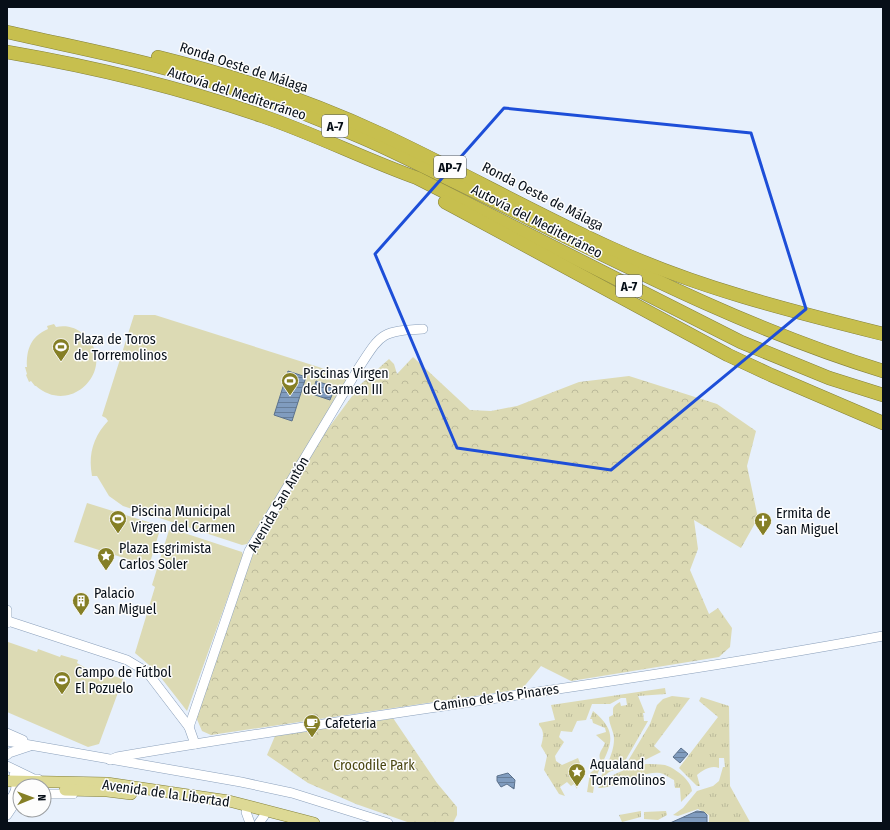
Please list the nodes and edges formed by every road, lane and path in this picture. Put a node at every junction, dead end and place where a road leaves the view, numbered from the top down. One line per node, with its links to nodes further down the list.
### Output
1 (7, 32): 5 (highway, Ronda Oeste de Málaga / AP-7); 6 (highway, Autovía del Mediterráneo / A-7)
2 (7, 52): 3 (highway, Autovía del Mediterráneo / A-7)
3 (380, 164): 7 (highway, Autovía del Mediterráneo / A-7); 8 (highway, AP-7)
4 (423, 329): 12 (street, Avenida San Antón)
5 (883, 334)
6 (883, 371)
7 (883, 395)
8 (883, 423)
9 (7, 610): 10 (street)
10 (7, 622): 12 (street)
11 (883, 636): 15 (street, Camino de los Pinares)
12 (189, 727): 15 (street)
13 (7, 733): 16 (street)
14 (7, 741): 16 (street)
15 (195, 744): 18 (street, Camino de los Pinares)
16 (33, 746): 17 (street); 18 (street)
17 (7, 755)
18 (110, 760): 33 (street)
19 (7, 767): 20 (street); 21 (street)
20 (15, 778)
21 (61, 782): 22 (main road, Avenida de la Libertad); 32 (main road, Avenida de la Libertad)
22 (52, 784)
23 (52, 790): 24 (main road, Avenida de la Libertad)
24 (107, 791): 25 (street); 27 (main road, Avenida de la Libertad)
25 (52, 794)
26 (12, 797): 28 (street)
27 (246, 812): 29 (main road, Avenida de la Libertad); 30 (street)
28 (7, 815)
29 (262, 820): 31 (main road, Avenida de la Libertad)
30 (250, 823)
31 (289, 823)
32 (314, 823)
33 (388, 823)

